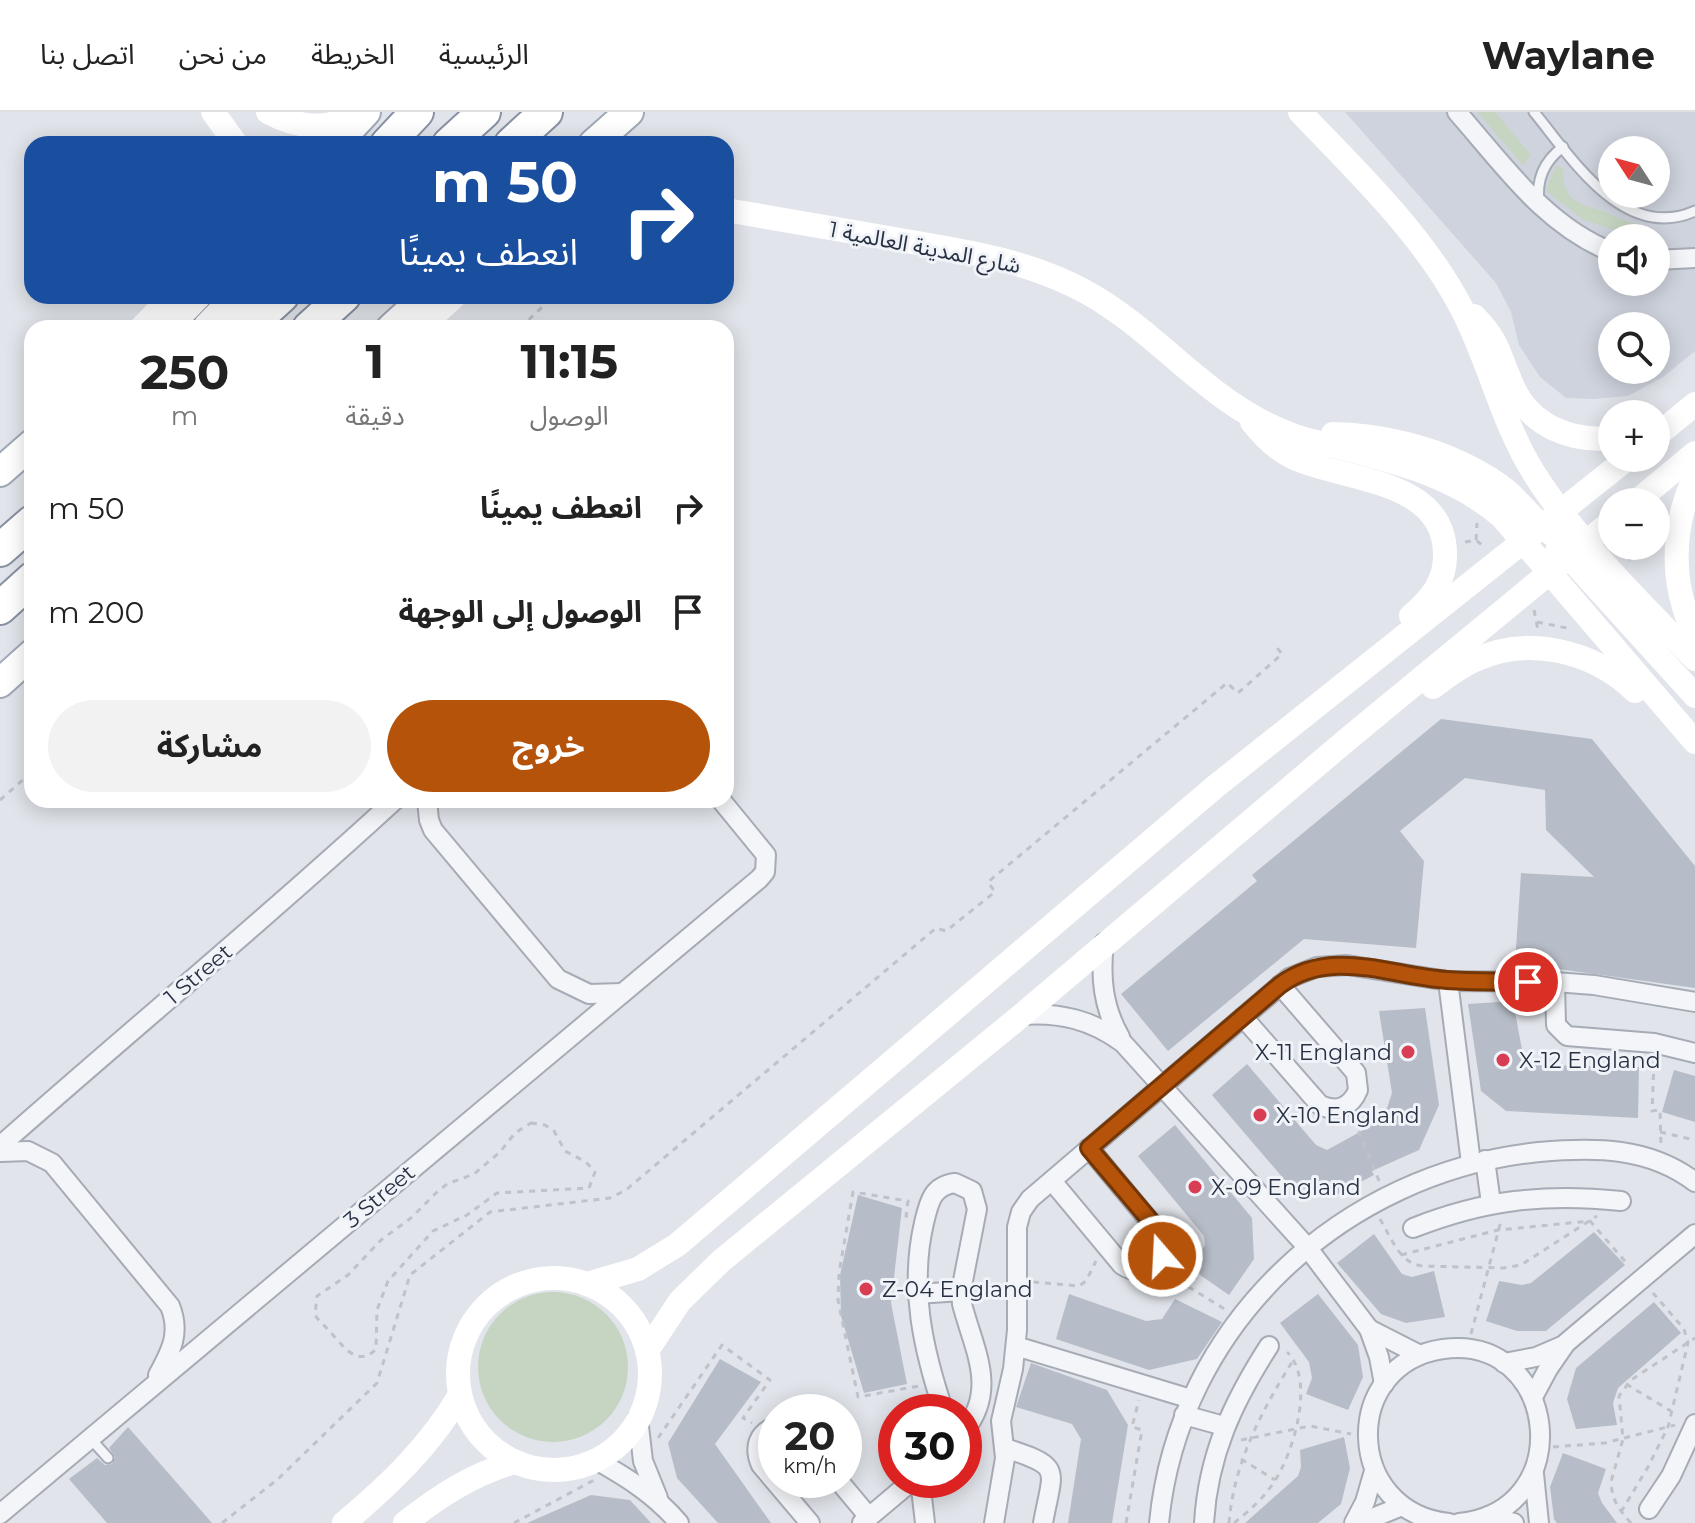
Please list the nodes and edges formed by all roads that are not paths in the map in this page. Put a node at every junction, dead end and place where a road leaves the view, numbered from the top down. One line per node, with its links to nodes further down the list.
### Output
1 (268, 112): 2 (street)
2 (356, 112)
3 (366, 112): 13 (main road)
4 (417, 112): 14 (highway)
5 (484, 112): 15 (highway)
6 (546, 112): 16 (highway)
7 (629, 112): 17 (main road)
8 (1300, 112): 32 (street)
9 (1457, 112): 19 (street)
10 (1534, 112): 18 (lane)
11 (215, 114): 12 (street)
12 (230, 136)
13 (344, 136)
14 (394, 136)
15 (458, 136)
16 (520, 136)
17 (602, 136)
18 (1563, 147): 19 (lane); 21 (lane)
19 (1539, 205): 22 (street)
20 (734, 211): 43 (street, شارع المدينة العالمية 1)
21 (1695, 211)
22 (1598, 245)
23 (1695, 258): 24 (street)
24 (1670, 259)
25 (164, 304): 33 (street)
26 (189, 304): 34 (main road)
27 (232, 304): 35 (highway)
28 (273, 304): 36 (highway)
29 (335, 304): 37 (highway)
30 (417, 304): 38 (main road)
31 (446, 304): 39 (street)
32 (1462, 308): 45 (street); 50 (street)
33 (149, 320)
34 (174, 320)
35 (217, 320)
36 (256, 320)
37 (318, 320)
38 (400, 320)
39 (429, 320)
40 (1695, 392): 42 (street)
41 (1695, 404): 44 (street)
42 (1670, 411)
43 (1246, 413): 50 (street, شارع المدينة العالمية 1); 62 (street)
44 (1670, 425)
45 (1598, 437)
46 (1695, 453): 49 (street)
47 (1611, 472): 50 (street)
48 (1695, 476): 58 (street)
49 (1653, 488)
50 (1543, 527): 54 (street); 54 (street); 55 (street); 62 (street)
51 (24, 529): 53 (highway)
52 (1598, 533): 54 (street)
53 (0, 550)
54 (1577, 550): 55 (street); 59 (street); 63 (street)
55 (1549, 573): 64 (street); 65 (street)
56 (24, 586): 57 (highway)
57 (0, 608)
58 (1695, 635)
59 (1695, 659)
60 (24, 661): 61 (main road)
61 (0, 683)
62 (1340, 690): 90 (street)
63 (1695, 696)
64 (1349, 738): 65 (street); 69 (street)
65 (1695, 744)
66 (386, 808): 81 (street, 1 Street)
67 (428, 808): 73 (street)
68 (728, 808): 73 (street, 3 Street)
69 (1104, 943): 75 (street); 77 (street)
70 (1448, 981): 71 (street); 72 (street); 82 (street)
71 (1555, 982): 74 (street); 78 (street)
72 (1280, 985): 76 (street); 76 (street)
73 (623, 992): 101 (street, 3 Street)
74 (1695, 1002)
75 (1022, 1015): 77 (street); 97 (street)
76 (1243, 1017): 79 (street)
77 (1123, 1043): 79 (street)
78 (1695, 1053)
79 (1161, 1087): 80 (street); 89 (street)
80 (1089, 1148): 83 (street); 83 (street)
81 (0, 1149): 101 (street)
82 (1478, 1161): 84 (street); 86 (street); 89 (street)
83 (1052, 1181): 95 (street)
84 (1695, 1182)
85 (1621, 1201): 86 (street)
86 (1498, 1202): 87 (street)
87 (1413, 1228)
88 (1695, 1234): 94 (street)
89 (1307, 1247): 93 (street); 106 (street)
90 (587, 1284): 97 (street); 104 (street)
91 (961, 1291): 92 (street); 92 (street); 103 (street)
92 (917, 1294): 102 (street)
93 (1369, 1329): 98 (street); 100 (street)
94 (1566, 1343): 99 (street); 105 (street)
95 (1016, 1346): 106 (street); 111 (street)
96 (1269, 1346): 108 (street)
97 (647, 1351): 107 (street)
98 (1420, 1355): 99 (street); 100 (street)
99 (1504, 1363): 105 (street)
100 (1384, 1384): 115 (street)
101 (153, 1385): 110 (street, 3 Street)
102 (938, 1394)
103 (981, 1394)
104 (460, 1395): 113 (street); 127 (street)
105 (1533, 1397): 116 (street)
106 (1188, 1407): 108 (street); 134 (street)
107 (638, 1418): 114 (street); 121 (street)
108 (1224, 1426): 135 (street)
109 (1690, 1432): 123 (street)
110 (90, 1438): 112 (lane); 124 (street, 3 Street)
111 (1005, 1448): 132 (street); 133 (street)
112 (108, 1458)
113 (515, 1462): 114 (street); 128 (street)
114 (605, 1465): 121 (street)
115 (1374, 1471): 122 (street); 136 (street)
116 (1534, 1472): 125 (street); 141 (street)
117 (789, 1498): 130 (street)
118 (851, 1498): 126 (street)
119 (892, 1498): 126 (street)
120 (922, 1498): 131 (street)
121 (660, 1501): 129 (street)
122 (1402, 1506): 137 (street); 138 (street)
123 (1649, 1509)
124 (0, 1514)
125 (1488, 1516): 139 (street); 140 (street)
126 (866, 1520)
127 (344, 1523)
128 (405, 1523)
129 (679, 1523)
130 (810, 1523)
131 (925, 1523)
132 (994, 1523)
133 (1043, 1523)
134 (1159, 1523)
135 (1204, 1523)
136 (1354, 1523)
137 (1360, 1523)
138 (1449, 1523)
139 (1459, 1523)
140 (1514, 1523)
141 (1539, 1523)

